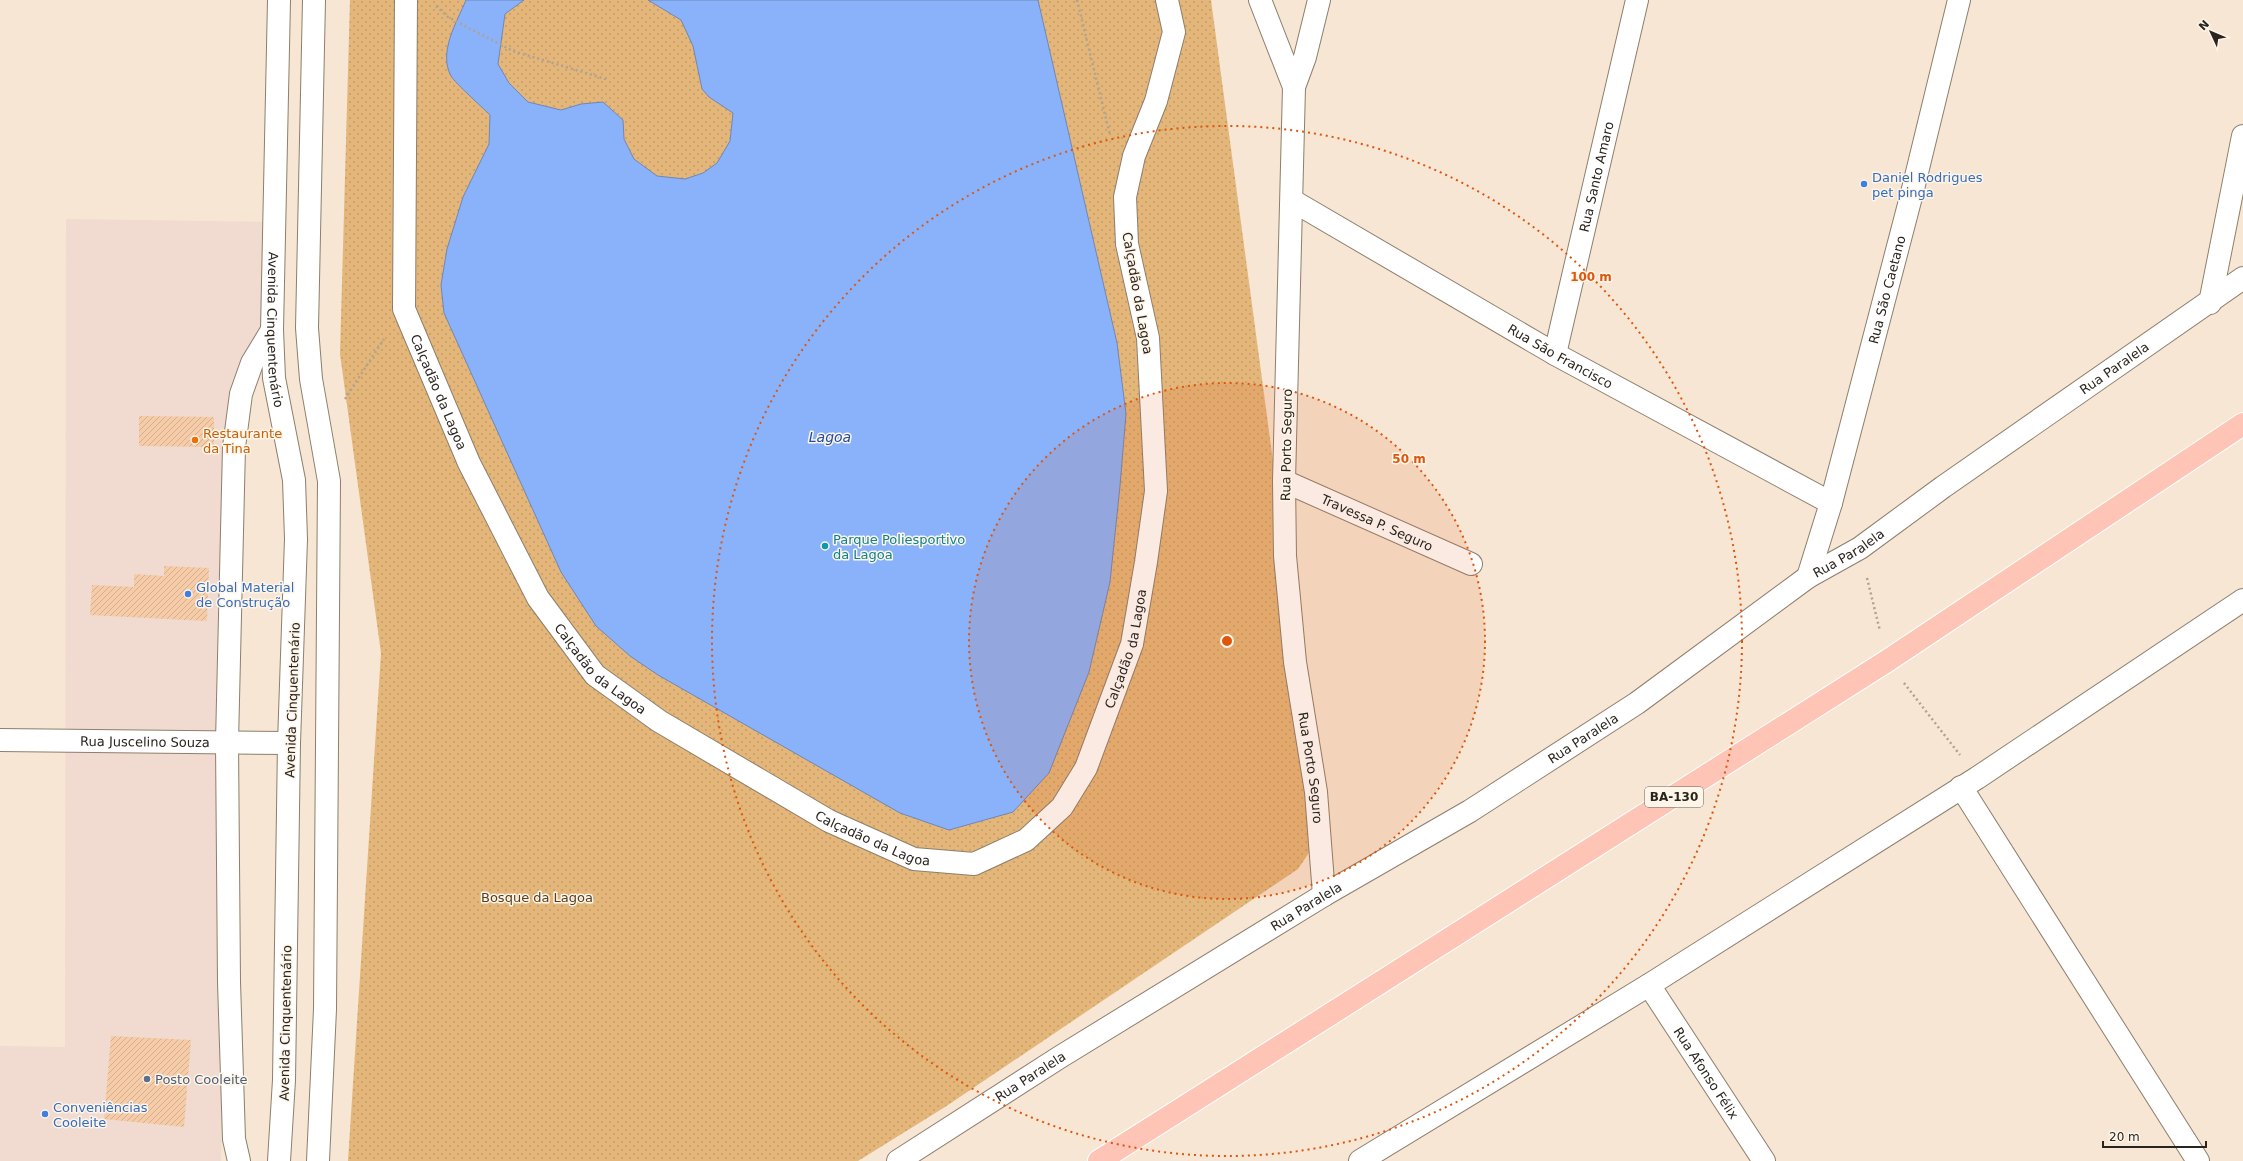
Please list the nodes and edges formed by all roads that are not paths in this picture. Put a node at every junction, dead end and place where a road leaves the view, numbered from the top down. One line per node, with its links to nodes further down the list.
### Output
1 (279, 0): 14 (street, Avenida Cinquentenário)
2 (314, 0): 30 (street)
3 (406, 0): 4 (street, Calçadão da Lagoa)
4 (1167, 0)
5 (1260, 0): 9 (street, Rua Porto Seguro)
6 (1319, 0): 9 (street)
7 (1637, 0): 15 (street, Rua Santo Amaro)
8 (1959, 0): 18 (street, Rua São Caetano)
9 (1294, 87): 11 (street, Rua Porto Seguro)
10 (2243, 136): 13 (street)
11 (1293, 201): 15 (street, Rua São Francisco); 17 (street, Rua Porto Seguro)
12 (2243, 278): 13 (street, Rua Paralela)
13 (2210, 303): 20 (street, Rua Paralela)
14 (272, 330): 23 (street); 24 (street, Avenida Cinquentenário)
15 (1555, 354): 18 (street, Rua São Francisco)
16 (2243, 424): 32 (highway, BA-130)
17 (1284, 482): 19 (street, Travessa P. Seguro); 26 (street, Rua Porto Seguro)
18 (1831, 504): 20 (street, Rua São Caetano)
19 (1471, 564)
20 (1808, 577): 26 (street, Rua Paralela)
21 (2243, 600): 25 (street)
22 (0, 740): 23 (street, Rua Juscelino Souza)
23 (227, 742): 24 (street, Rua Juscelino Souza); 28 (street)
24 (289, 743): 29 (street, Avenida Cinquentenário)
25 (1969, 782): 27 (street); 35 (street)
26 (1324, 895): 31 (street, Rua Paralela)
27 (1649, 985): 33 (street); 34 (street, Rua Afonso Félix)
28 (239, 1161)
29 (279, 1161)
30 (318, 1161)
31 (898, 1161)
32 (1099, 1161)
33 (1360, 1161)
34 (1764, 1161)
35 (2198, 1161)

